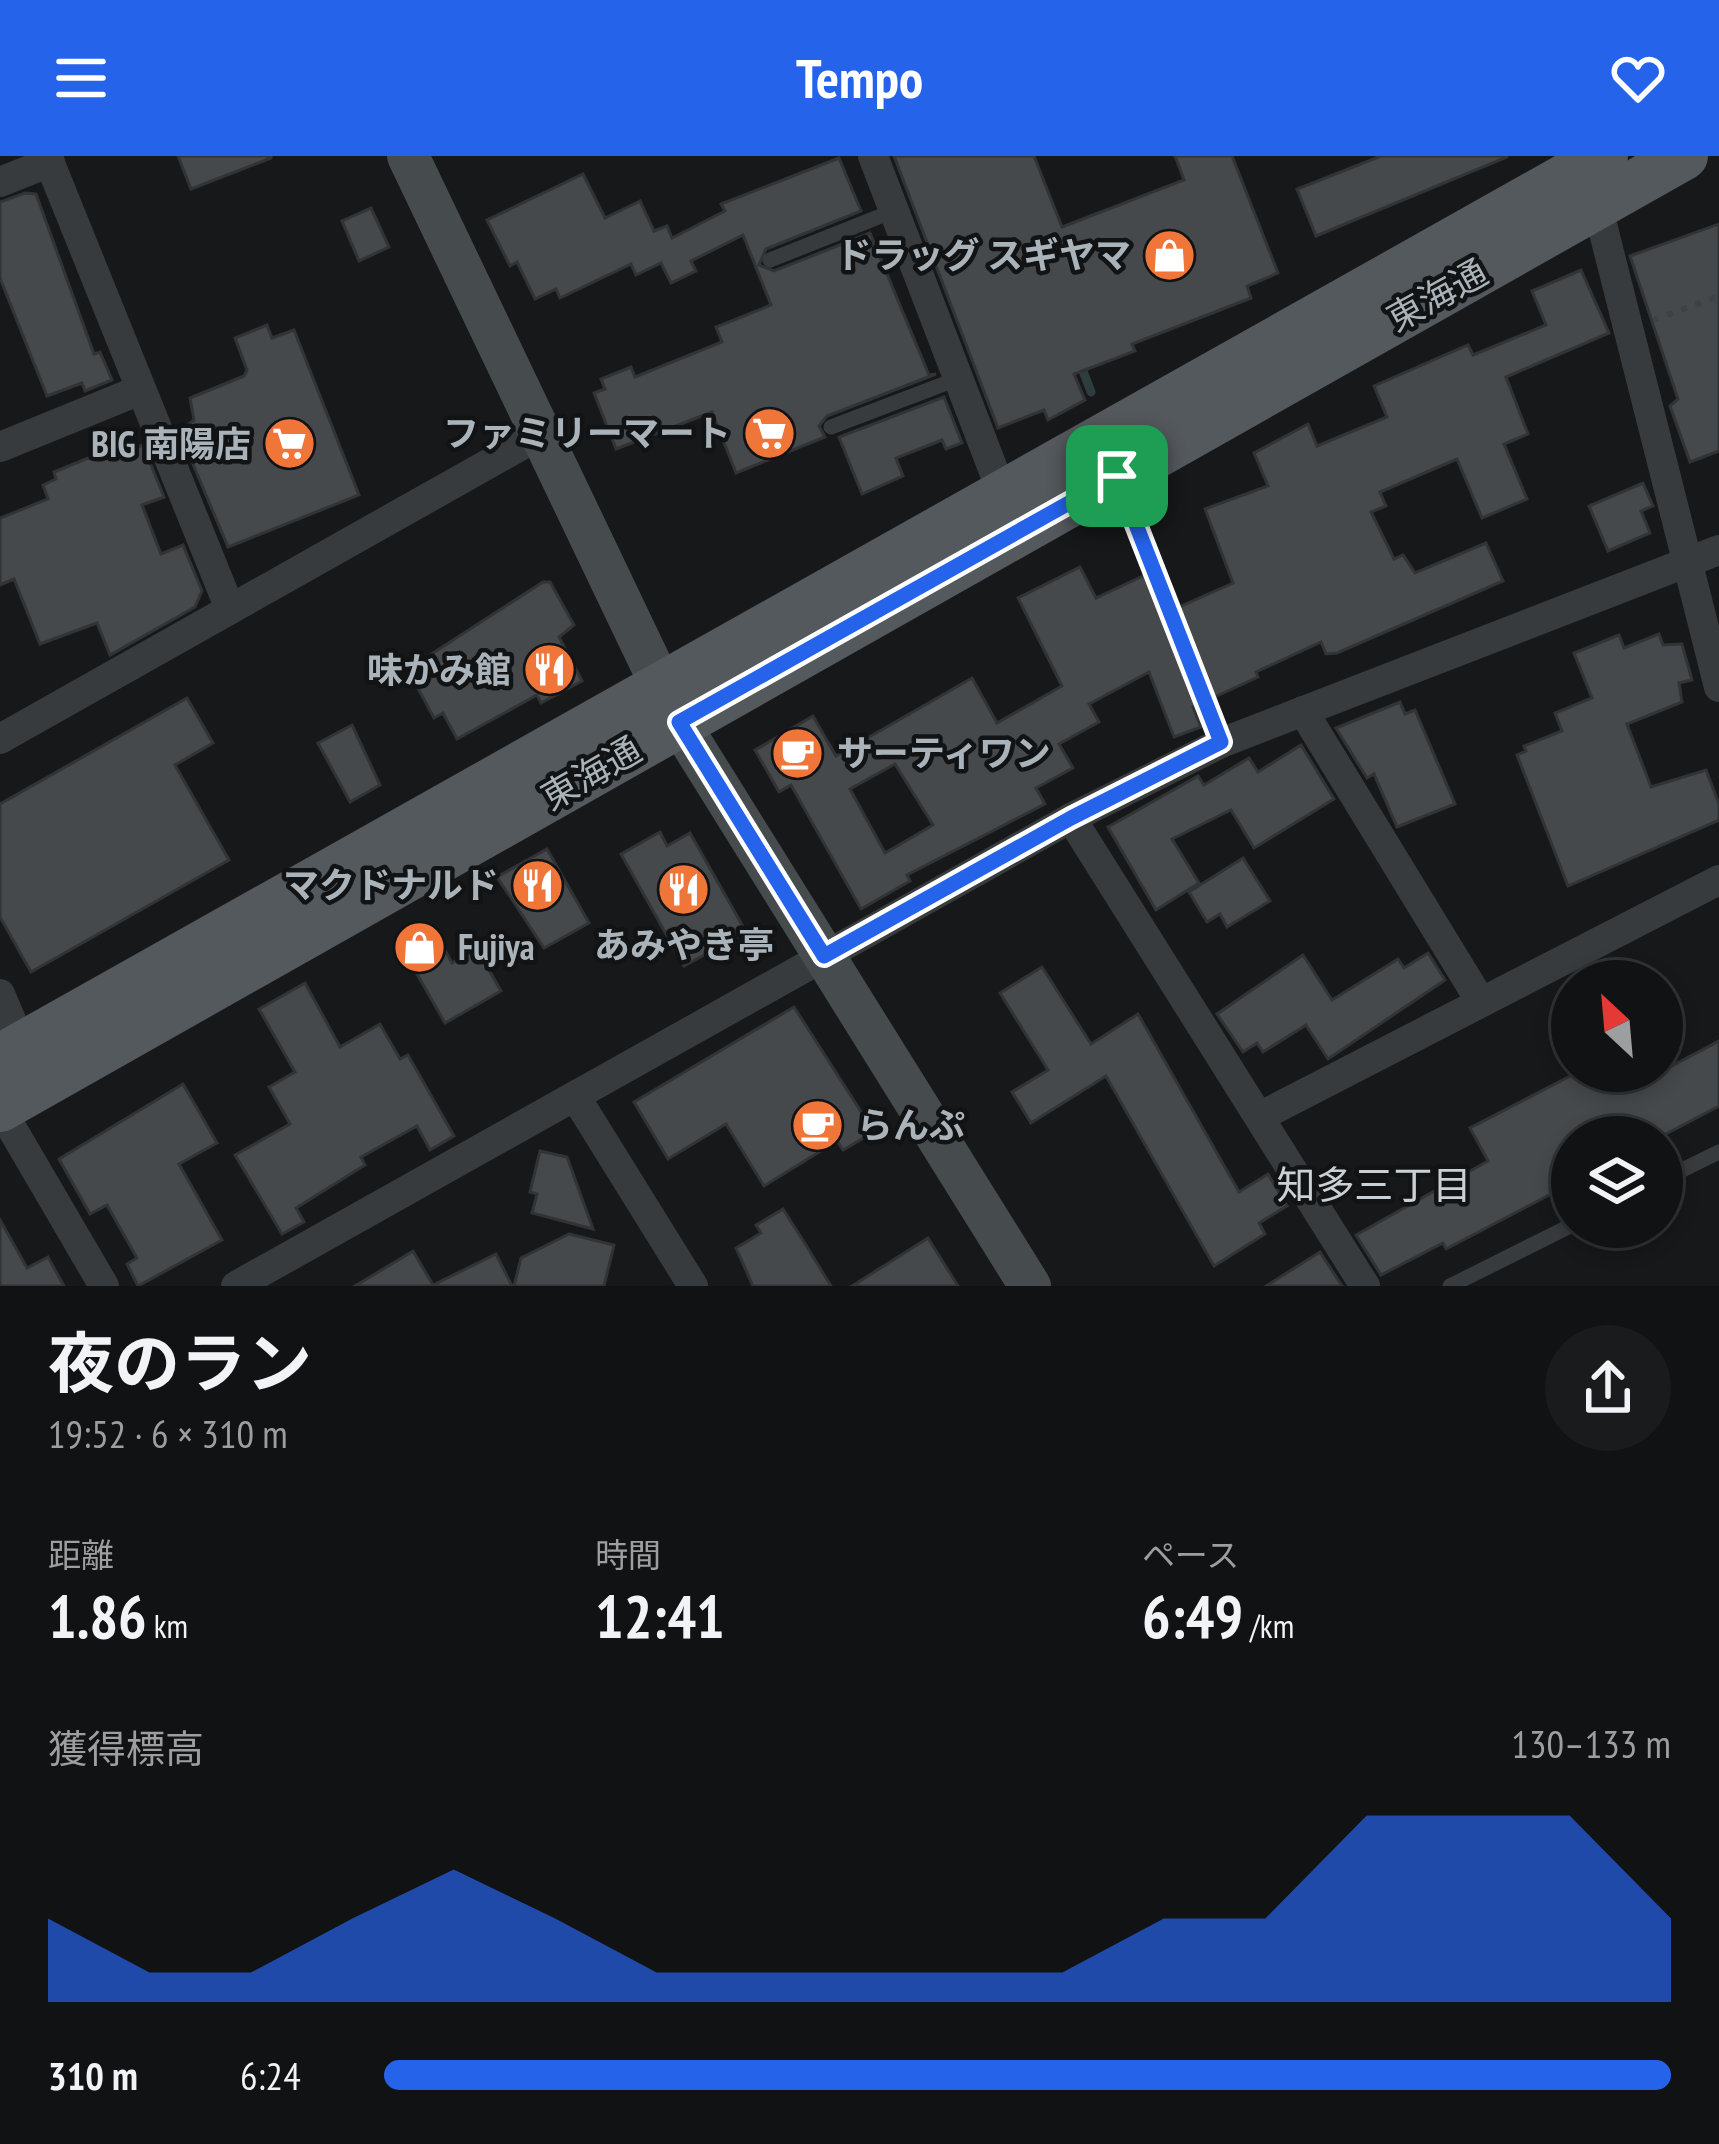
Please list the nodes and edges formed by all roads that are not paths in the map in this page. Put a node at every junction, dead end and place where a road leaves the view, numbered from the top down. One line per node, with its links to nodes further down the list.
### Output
1 (408, 156): 12 (street)
2 (873, 156): 7 (street)
3 (1684, 156): 5 (main road, 東海通)
4 (48, 159): 6 (street); 10 (street)
5 (1594, 170): 14 (main road, 東海通); 16 (street); 19 (main road, 東海通)
6 (0, 182)
7 (891, 212): 8 (lane); 9 (street)
8 (770, 260)
9 (957, 379): 11 (lane); 14 (street)
10 (140, 390): 13 (street); 17 (street)
11 (831, 427)
12 (543, 433): 17 (street); 19 (street)
13 (0, 447)
14 (1003, 495): 19 (main road, 東海通)
15 (1719, 550): 16 (street)
16 (1688, 562): 18 (street); 20 (street)
17 (230, 609): 21 (street)
18 (1719, 687)
19 (672, 704): 24 (street); 27 (main road, 東海通); 29 (main road, 東海通)
20 (1303, 711): 22 (street); 26 (street)
21 (0, 739)
22 (1071, 818): 24 (street); 30 (street)
23 (1719, 880): 26 (street)
24 (824, 956): 28 (street); 37 (street)
25 (0, 994): 27 (street)
26 (1481, 1002): 30 (street)
27 (11, 1052)
28 (575, 1096): 35 (street); 36 (street)
29 (0, 1108): 34 (street)
30 (1259, 1117): 38 (street)
31 (1719, 1152): 32 (lane)
32 (1683, 1170)
33 (1551, 1236): 39 (lane)
34 (104, 1286)
35 (236, 1286)
36 (692, 1286)
37 (1030, 1286)
38 (1364, 1286)
39 (1450, 1286)

